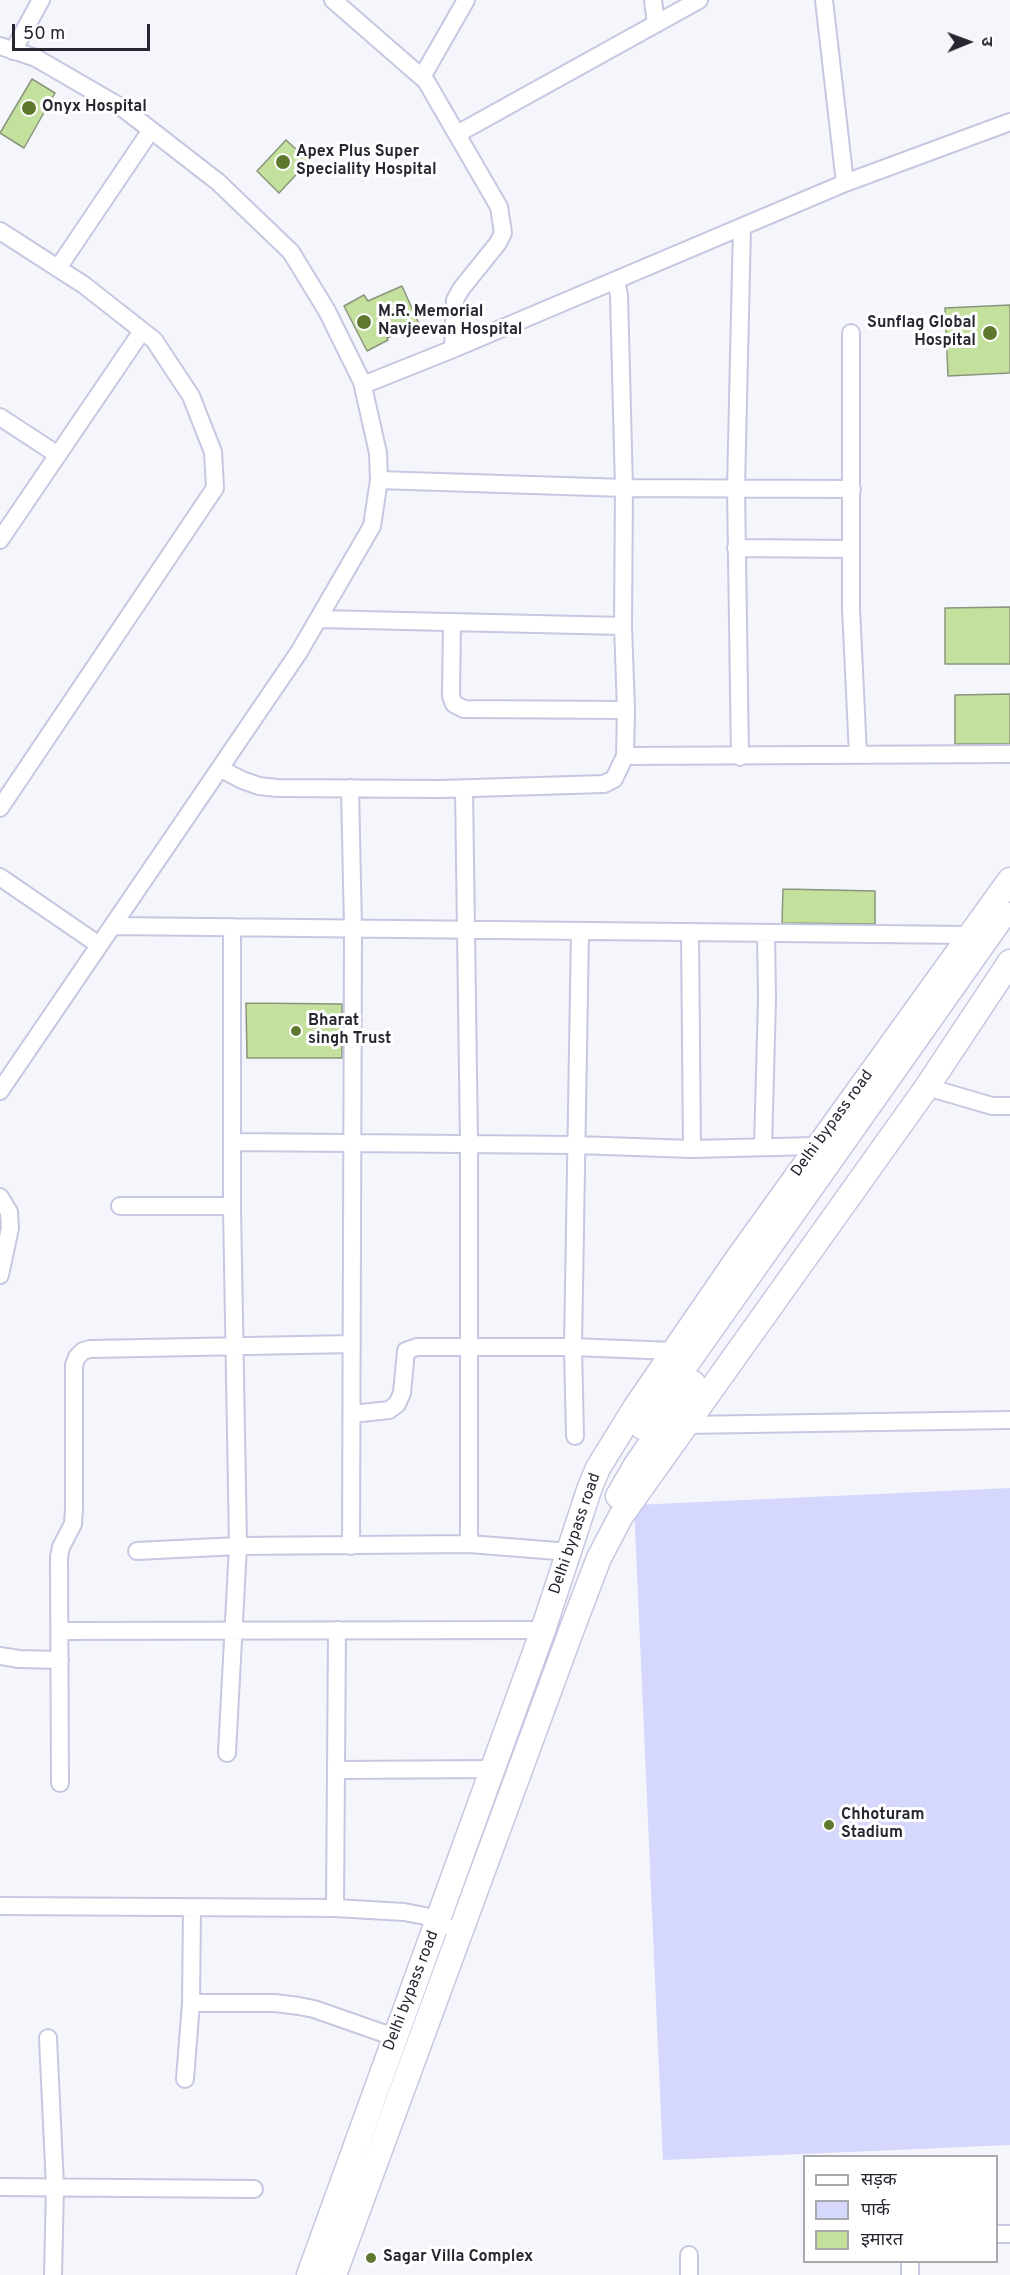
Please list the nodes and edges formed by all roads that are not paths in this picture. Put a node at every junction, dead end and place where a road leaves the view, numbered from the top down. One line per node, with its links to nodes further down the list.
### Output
1 (41, 0): 8 (street)
2 (333, 0): 9 (street)
3 (466, 0): 9 (street)
4 (653, 0): 7 (street)
5 (699, 0): 7 (street)
6 (824, 0): 13 (street)
7 (656, 24): 12 (street)
8 (7, 48): 11 (street)
9 (422, 77): 12 (street)
10 (1010, 122): 13 (street)
11 (151, 130): 16 (street); 21 (street)
12 (457, 134): 20 (street)
13 (845, 183): 14 (street)
14 (742, 227): 17 (street); 26 (street)
15 (0, 231): 16 (street)
16 (58, 268): 18 (street)
17 (616, 281): 20 (street); 25 (street)
18 (142, 331): 23 (street); 42 (street)
19 (851, 333): 27 (street)
20 (453, 349): 21 (street)
21 (363, 385): 24 (street)
22 (0, 417): 23 (street)
23 (58, 455): 28 (street)
24 (379, 480): 25 (street); 31 (street)
25 (624, 488): 26 (street); 33 (street)
26 (736, 488): 27 (street); 29 (street)
27 (852, 489): 30 (street)
28 (0, 540)
29 (736, 548): 30 (street); 38 (street)
30 (851, 549): 36 (street)
31 (318, 619): 32 (street); 39 (street)
32 (452, 623): 33 (street); 34 (street)
33 (623, 626): 34 (street)
34 (626, 710): 37 (street)
35 (1010, 754): 36 (street)
36 (858, 755): 38 (street)
37 (625, 756): 38 (street); 41 (street)
38 (740, 757)
39 (221, 769): 40 (street); 46 (street)
40 (351, 788): 41 (street); 48 (street)
41 (464, 788): 49 (street)
42 (0, 807)
43 (0, 877): 55 (street)
44 (1010, 880): 54 (main road, Delhi bypass road)
45 (1010, 906): 67 (main road)
46 (113, 926): 47 (street); 55 (street)
47 (232, 927): 48 (street); 60 (street)
48 (353, 928): 49 (street); 61 (street)
49 (466, 929): 50 (street); 62 (street)
50 (580, 931): 51 (street); 63 (street)
51 (690, 932): 52 (street); 66 (street)
52 (766, 933): 54 (street); 65 (street)
53 (1010, 933): 67 (main road)
54 (969, 935): 64 (main road, Delhi bypass road)
55 (99, 945): 58 (street)
56 (1010, 962): 57 (main road, Delhi bypass road)
57 (927, 1087): 59 (street); 79 (main road, Delhi bypass road)
58 (0, 1091)
59 (1010, 1106)
60 (233, 1142): 61 (street); 70 (street)
61 (351, 1143): 62 (street); 72 (street)
62 (469, 1144): 63 (street); 73 (street)
63 (577, 1145): 66 (street); 75 (street)
64 (817, 1146): 65 (street); 76 (main road, Delhi bypass road)
65 (763, 1147): 66 (street)
66 (692, 1149)
67 (826, 1180): 81 (main road); 82 (main road)
68 (0, 1197): 71 (street)
69 (120, 1206): 70 (street)
70 (231, 1206): 74 (street)
71 (0, 1275)
72 (352, 1344): 74 (street); 77 (street)
73 (468, 1346): 75 (street); 77 (street); 83 (street)
74 (234, 1347): 84 (street); 91 (street)
75 (573, 1347): 76 (street); 80 (street)
76 (673, 1352): 81 (main road, Delhi bypass road)
77 (352, 1414): 85 (street)
78 (1010, 1420): 79 (street)
79 (684, 1425): 82 (main road, Delhi bypass road)
80 (575, 1436)
81 (585, 1501): 87 (main road, Delhi bypass road)
82 (615, 1528): 102 (main road, Delhi bypass road)
83 (469, 1544): 85 (street); 87 (street)
84 (238, 1546): 85 (street); 86 (street); 88 (street)
85 (351, 1546)
86 (137, 1551)
87 (570, 1552): 90 (main road, Delhi bypass road)
88 (234, 1630): 89 (street); 91 (street); 94 (street)
89 (337, 1630): 90 (street); 96 (street)
90 (543, 1630): 95 (main road, Delhi bypass road)
91 (60, 1631): 93 (street)
92 (0, 1656): 93 (street)
93 (60, 1660): 97 (street)
94 (227, 1753)
95 (492, 1769): 96 (street); 101 (main road, Delhi bypass road)
96 (337, 1770): 99 (street)
97 (60, 1783)
98 (0, 1906): 100 (street)
99 (336, 1908): 100 (street); 101 (street)
100 (192, 1909): 103 (street)
101 (438, 1921): 102 (street); 104 (main road, Delhi bypass road)
102 (459, 1934): 113 (main road, Delhi bypass road)
103 (191, 2003): 104 (street); 106 (street)
104 (394, 2037): 112 (main road, Delhi bypass road)
105 (48, 2038): 108 (street)
106 (185, 2079)
107 (0, 2187): 108 (street)
108 (55, 2187): 109 (street); 111 (street)
109 (254, 2189)
110 (689, 2255): 114 (street)
111 (53, 2275)
112 (309, 2275)
113 (334, 2275)
114 (689, 2275)

